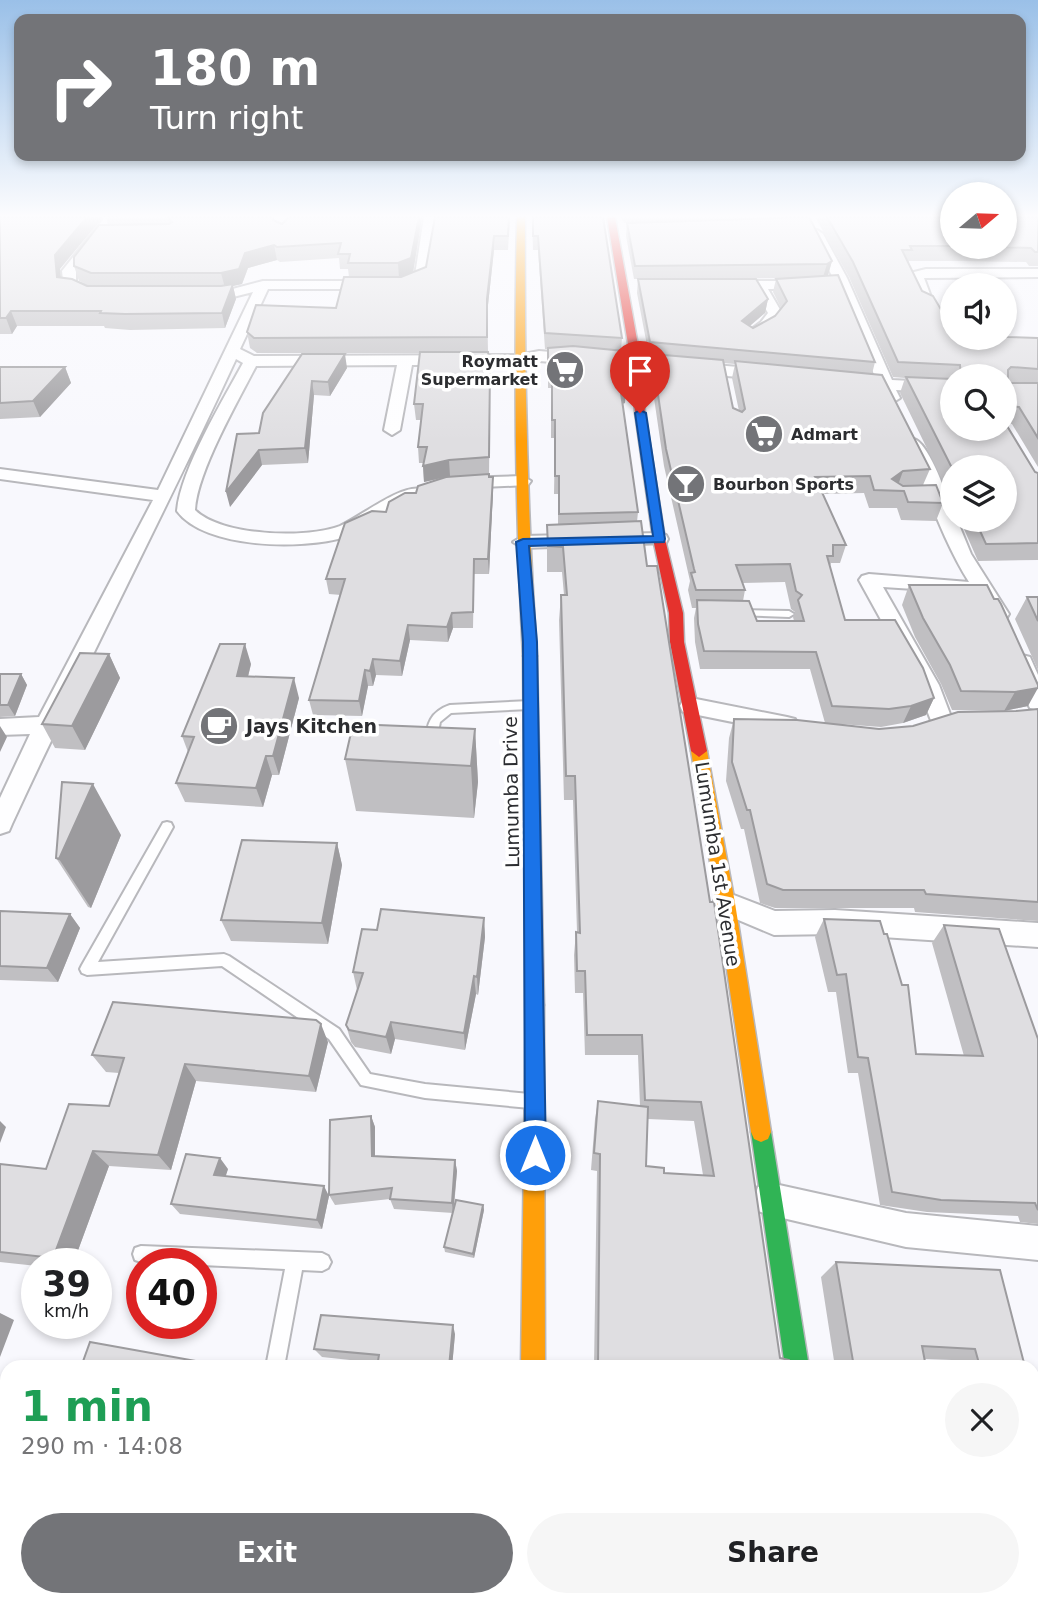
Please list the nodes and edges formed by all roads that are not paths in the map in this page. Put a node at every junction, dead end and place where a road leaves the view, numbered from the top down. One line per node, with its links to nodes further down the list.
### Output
1 (87, 292): 9 (street)
2 (237, 292): 10 (street)
3 (260, 292): 13 (street)
4 (520, 292): 14 (street, Lumumba Drive)
5 (631, 292): 17 (street, Lumumba 1st Avenue)
6 (763, 292): 12 (street)
7 (833, 292): 20 (street)
8 (921, 292): 11 (street)
9 (106, 295)
10 (188, 295)
11 (928, 306)
12 (749, 336)
13 (231, 350): 15 (street); 27 (street)
14 (519, 360): 16 (street); 17 (street); 26 (street, Lumumba Drive)
15 (251, 361): 16 (street); 26 (street)
16 (405, 361): 23 (street)
17 (636, 362): 18 (street); 28 (street, Lumumba 1st Avenue)
18 (778, 375)
19 (845, 382): 20 (street)
20 (886, 386): 21 (street); 22 (street)
21 (940, 388)
22 (897, 410)
23 (392, 430)
24 (909, 434): 30 (street)
25 (0, 474): 27 (street)
26 (522, 481): 29 (street, Lumumba Drive)
27 (164, 496): 36 (street)
28 (659, 539): 29 (street); 35 (street, Lumumba 1st Avenue)
29 (523, 542): 34 (street, Lumumba Drive)
30 (982, 589): 33 (street); 37 (street)
31 (726, 613): 32 (lane)
32 (789, 614)
33 (1037, 693)
34 (531, 705): 40 (lane); 45 (street, Lumumba Drive)
35 (691, 706): 39 (street); 43 (street, Lumumba 1st Avenue)
36 (46, 725): 38 (street); 41 (street)
37 (942, 725)
38 (0, 727)
39 (810, 730)
40 (430, 751)
41 (0, 824)
42 (167, 827): 45 (lane)
43 (726, 903): 44 (street); 46 (street, Lumumba 1st Avenue)
44 (1038, 935)
45 (536, 1102): 52 (street, Lumumba Drive)
46 (770, 1199): 47 (street); 53 (street, Lumumba 1st Avenue)
47 (1038, 1243)
48 (217, 1257): 49 (lane)
49 (295, 1261): 50 (lane); 51 (lane)
50 (322, 1262)
51 (276, 1360)
52 (533, 1360)
53 (796, 1360)

